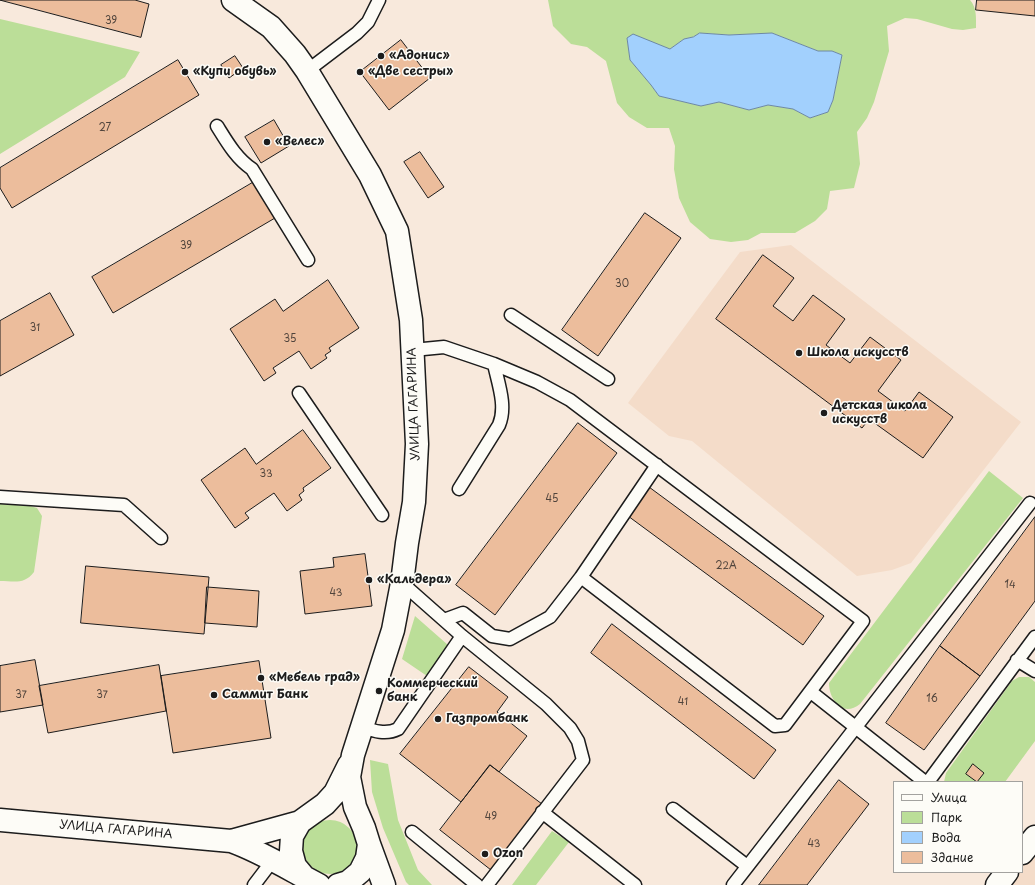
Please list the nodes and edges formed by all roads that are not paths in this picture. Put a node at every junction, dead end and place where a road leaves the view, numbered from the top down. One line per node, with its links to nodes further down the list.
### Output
1 (233, 0): 3 (street, УЛИЦА ГАГАРИНА)
2 (379, 0): 3 (lane)
3 (307, 71): 7 (street, УЛИЦА ГАГАРИНА)
4 (217, 126): 5 (lane)
5 (308, 260)
6 (510, 315): 9 (lane)
7 (413, 350): 8 (lane); 18 (street, УЛИЦА ГАГАРИНА)
8 (494, 364): 11 (lane); 12 (lane)
9 (608, 379)
10 (299, 393): 15 (lane)
11 (657, 465): 17 (lane); 24 (lane)
12 (458, 489)
13 (0, 497): 16 (lane)
14 (1030, 503): 26 (lane)
15 (382, 515)
16 (161, 538)
17 (581, 578): 19 (lane); 24 (lane)
18 (402, 583): 19 (lane); 25 (street, УЛИЦА ГАГАРИНА)
19 (444, 620): 20 (lane)
20 (462, 636): 25 (lane); 31 (lane)
21 (1035, 637): 22 (lane)
22 (1017, 660): 23 (lane); 29 (lane)
23 (1035, 670)
24 (811, 692): 26 (lane)
25 (362, 727): 27 (street, УЛИЦА ГАГАРИНА)
26 (854, 727): 28 (lane); 40 (lane)
27 (354, 755): 32 (street); 35 (street)
28 (924, 781)
29 (929, 781)
30 (673, 810): 40 (lane)
31 (542, 812): 47 (lane); 48 (lane)
32 (305, 818): 35 (street); 37 (street); 42 (street)
33 (0, 820): 37 (street, УЛИЦА ГАГАРИНА)
34 (412, 832): 46 (lane)
35 (366, 836): 44 (street); 45 (street)
36 (1035, 837): 38 (street)
37 (231, 841): 39 (street)
38 (1023, 852)
39 (273, 860): 42 (street); 43 (lane)
40 (747, 866): 49 (lane)
41 (1006, 873): 50 (street)
42 (316, 883)
43 (254, 885)
44 (338, 885)
45 (384, 885)
46 (477, 885)
47 (487, 885)
48 (635, 885)
49 (732, 885)
50 (997, 885)

